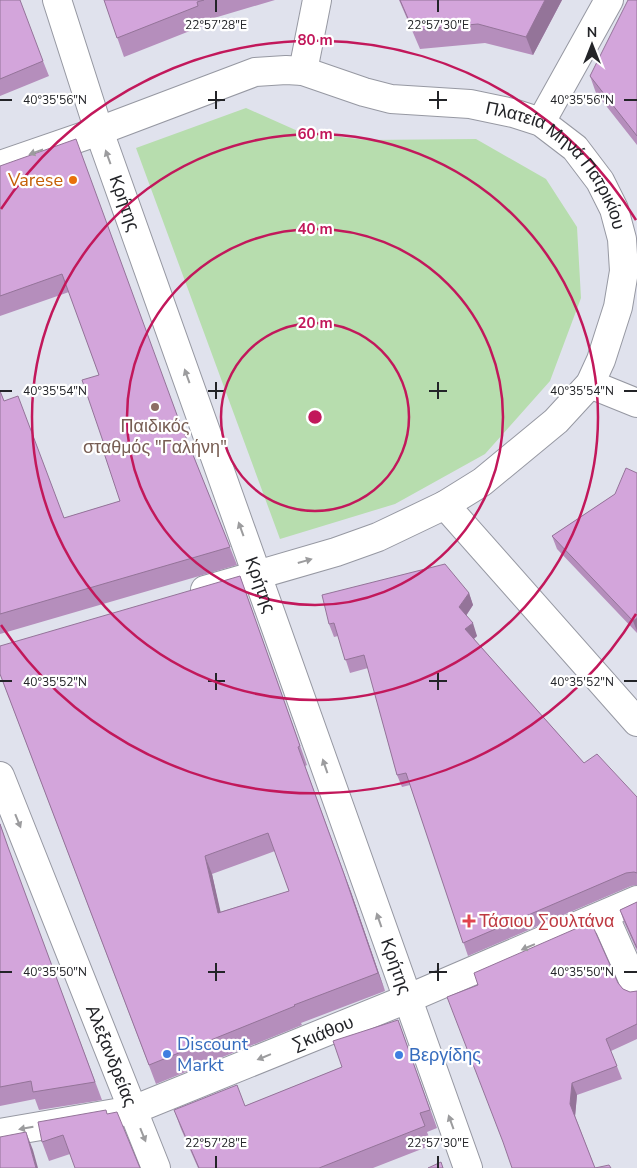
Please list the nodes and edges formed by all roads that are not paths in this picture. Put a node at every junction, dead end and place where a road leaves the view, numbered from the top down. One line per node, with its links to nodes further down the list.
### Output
1 (57, 0): 6 (street, Κρήτης)
2 (317, 0): 4 (street)
3 (609, 0): 5 (street)
4 (303, 71): 5 (street, Πλατεία Μηνά Πατρικίου); 6 (street, Πλατεία Μηνά Πατρικίου)
5 (541, 122): 8 (street, Πλατεία Μηνά Πατρικίου)
6 (99, 131): 7 (street, Πλατεία Μηνά Πατρικίου, one-way to 7); 12 (street, Κρήτης, one-way to 6)
7 (0, 165)
8 (629, 237): 9 (street, Πλατεία Μηνά Πατρικίου)
9 (590, 384): 10 (street); 11 (street, Πλατεία Μηνά Πατρικίου)
10 (637, 403)
11 (444, 506): 12 (street, Πλατεία Μηνά Πατρικίου, one-way to 11); 14 (street)
12 (258, 574): 13 (street, Πλατεία Μηνά Πατρικίου); 19 (street, Κρήτης, one-way to 12)
13 (182, 597)
14 (637, 722)
15 (0, 776): 20 (street, Αλεξανδρείας, one-way to 20)
16 (637, 900): 17 (street, Σκιάθου)
17 (604, 915): 18 (street); 19 (street, Σκιάθου, one-way to 19)
18 (637, 989)
19 (407, 999): 20 (street, Σκιάθου, one-way to 20); 23 (street, Κρήτης, one-way to 19)
20 (133, 1110): 21 (street, Σκιάθου, one-way to 21); 22 (street, Αλεξανδρείας, one-way to 22)
21 (0, 1133)
22 (156, 1168)
23 (468, 1168)

